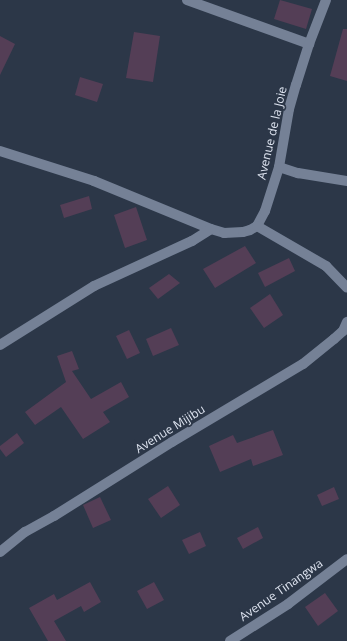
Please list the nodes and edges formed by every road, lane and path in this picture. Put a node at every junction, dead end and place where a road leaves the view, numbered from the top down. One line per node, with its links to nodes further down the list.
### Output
1 (187, 0): 3 (street)
2 (326, 0): 3 (street, Avenue de la Joie)
3 (309, 44): 5 (street, Avenue de la Joie)
4 (0, 151): 8 (street)
5 (278, 167): 6 (street); 7 (street, Avenue de la Joie)
6 (347, 181)
7 (257, 226): 8 (street); 9 (street)
8 (211, 229): 11 (street)
9 (347, 288)
10 (347, 322): 12 (street, Avenue Mijibu)
11 (0, 346)
12 (0, 552)
13 (347, 558): 14 (street, Avenue Tinangwa)
14 (230, 641)

